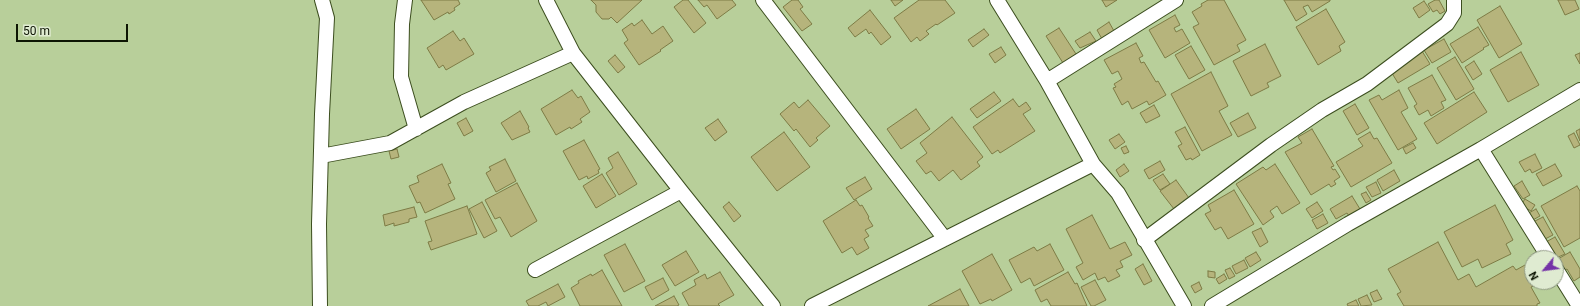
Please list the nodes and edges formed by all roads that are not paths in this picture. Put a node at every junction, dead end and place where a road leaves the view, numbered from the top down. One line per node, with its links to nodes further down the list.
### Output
1 (322, 0): 13 (street)
2 (406, 0): 11 (street)
3 (546, 0): 8 (street)
4 (763, 0): 16 (street)
5 (997, 0): 9 (street)
6 (1176, 0): 9 (street)
7 (1454, 0): 17 (street)
8 (573, 53): 11 (street); 15 (street)
9 (1047, 81): 14 (street)
10 (1580, 90): 12 (street)
11 (416, 129): 13 (street)
12 (1481, 149): 18 (street); 21 (street)
13 (321, 156): 22 (street)
14 (1093, 164): 16 (street); 17 (street)
15 (680, 191): 19 (street); 23 (street)
16 (945, 238): 24 (street)
17 (1144, 240): 25 (street)
18 (1544, 250)
19 (535, 270)
20 (1564, 282): 27 (street)
21 (1236, 300): 26 (street)
22 (320, 306)
23 (773, 306)
24 (812, 306)
25 (1184, 306)
26 (1212, 306)
27 (1579, 306)

